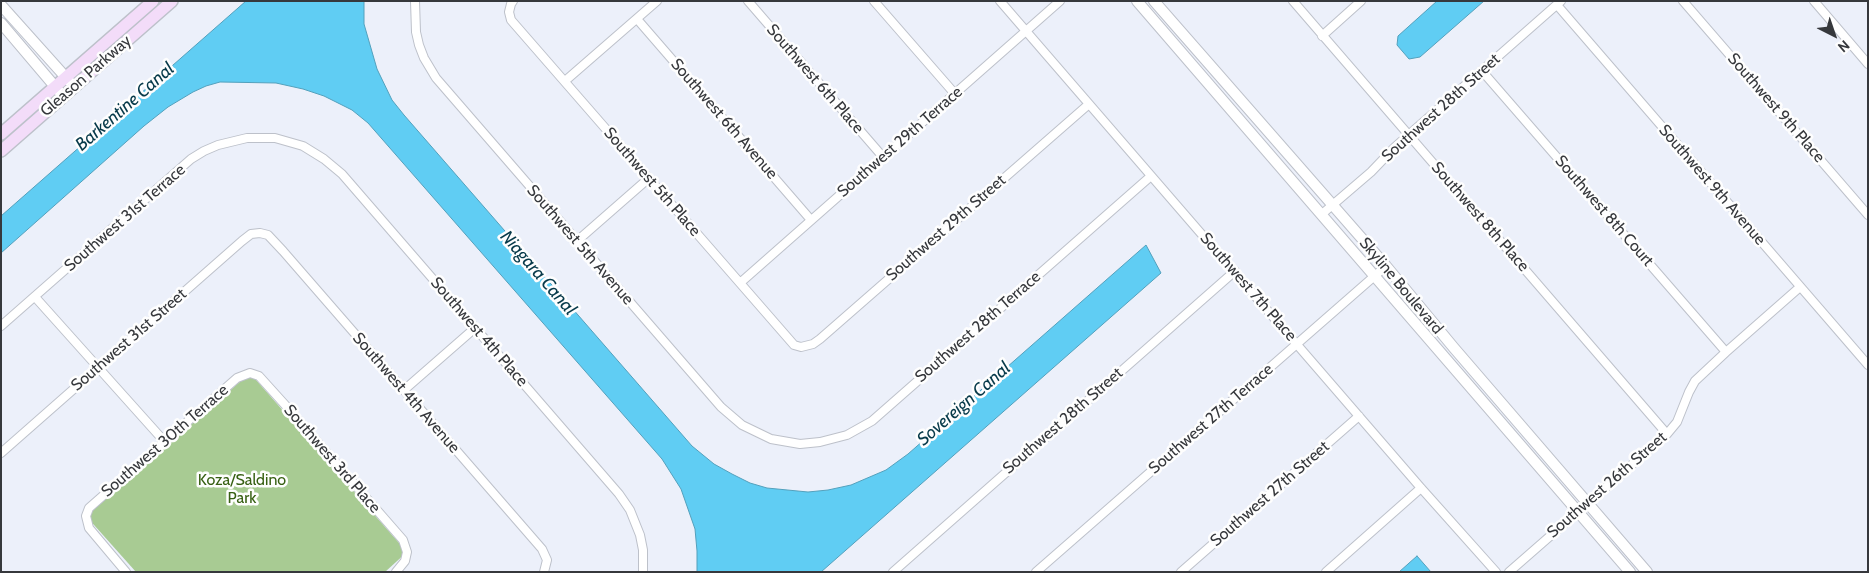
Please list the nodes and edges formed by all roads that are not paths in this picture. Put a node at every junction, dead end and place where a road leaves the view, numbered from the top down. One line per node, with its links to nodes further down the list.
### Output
1 (6, 1): 18 (street)
2 (153, 1): 25 (main road, Gleason Parkway)
3 (172, 1): 28 (main road, Gleason Parkway)
4 (415, 1): 44 (street, Southwest 5th Avenue)
5 (513, 1): 26 (street, Southwest 5th Place)
6 (657, 1): 19 (street)
7 (748, 1): 36 (street, Southwest 6th Place)
8 (874, 1): 29 (street)
9 (1000, 1): 21 (street, Southwest 7th Place)
10 (1060, 1): 21 (street, Southwest 29th Terrace)
11 (1137, 1): 40 (street, Skyline Boulevard)
12 (1154, 1): 39 (street, Skyline Boulevard)
13 (1292, 1): 22 (street, Southwest 8th Place)
14 (1361, 1): 22 (street)
15 (1684, 1): 41 (street, Southwest 9th Place)
16 (1814, 1): 23 (street)
17 (1559, 3): 24 (street, Southwest 28th Street); 49 (street, Southwest 9th Avenue)
18 (1, 5): 25 (street)
19 (637, 19): 26 (street); 42 (street, Southwest 6th Avenue)
20 (1, 23): 27 (street)
21 (1026, 32): 29 (street, Southwest 29th Terrace); 31 (street, Southwest 7th Place)
22 (1322, 36): 33 (street, Southwest 8th Place)
23 (1868, 64)
24 (1482, 70): 33 (street, Southwest 28th Street); 55 (street, Southwest 8th Court)
25 (66, 77): 27 (main road, Gleason Parkway); 28 (street)
26 (565, 82): 38 (street, Southwest 5th Place)
27 (56, 86): 30 (street); 32 (main road, Gleason Parkway)
28 (74, 87): 30 (main road, Gleason Parkway)
29 (955, 94): 36 (street, Southwest 29th Terrace)
30 (63, 96): 35 (main road, Gleason Parkway)
31 (1089, 104): 37 (street, Southwest 7th Place); 54 (street, Southwest 29th Street)
32 (1, 134)
33 (1409, 135): 39 (street, Southwest 28th Street); 61 (street, Southwest 8th Place)
34 (263, 137): 50 (street, Southwest 31st Terrace); 52 (street, Southwest 4th Place)
35 (1, 151)
36 (883, 157): 42 (street, Southwest 29th Terrace)
37 (1151, 176): 46 (street, Southwest 7th Place); 63 (street, Southwest 28th Terrace)
38 (649, 178): 44 (street); 48 (street, Southwest 5th Place)
39 (1332, 206): 40 (street, Southwest 28th Street); 45 (street, Skyline Boulevard)
40 (1322, 214): 47 (street, Skyline Boulevard)
41 (1868, 215)
42 (812, 220): 48 (street, Southwest 29th Terrace)
43 (260, 233): 57 (street, Southwest 31st Street); 59 (street, Southwest 4th Avenue)
44 (577, 241): 63 (street, Southwest 5th Avenue)
45 (1386, 266): 47 (street, Southwest 27th Terrace); 66 (street, Skyline Boulevard)
46 (1235, 271): 53 (street, Southwest 7th Place); 72 (street, Southwest 28th Street)
47 (1375, 276): 53 (street, Southwest 27th Terrace); 67 (street, Skyline Boulevard)
48 (740, 282): 54 (street, Southwest 5th Place)
49 (1800, 287): 55 (street, Southwest 26th Street); 56 (street, Southwest 9th Avenue)
50 (35, 297): 51 (street, Southwest 31st Terrace); 57 (street)
51 (1, 326)
52 (475, 328): 59 (street); 71 (street, Southwest 4th Place)
53 (1297, 343): 60 (street, Southwest 7th Place); 73 (street, Southwest 27th Terrace)
54 (801, 347)
55 (1726, 352): 61 (street, Southwest 26th Street)
56 (1868, 365)
57 (98, 368): 62 (street); 64 (street, Southwest 31st Street)
58 (250, 373): 62 (street, Southwest 30th Terrace); 69 (street, Southwest 3rd Place)
59 (404, 390): 70 (street, Southwest 4th Avenue)
60 (1359, 416): 65 (street, Southwest 7th Place); 74 (street, Southwest 27th Street)
61 (1667, 434): 66 (street, Southwest 26th Street)
62 (164, 441): 68 (street, Southwest 30th Terrace)
63 (789, 443)
64 (1, 453)
65 (1421, 488): 75 (street); 76 (street, Southwest 7th Place)
66 (1588, 503): 67 (street, Southwest 26th Street); 79 (street, Skyline Boulevard)
67 (1578, 511): 77 (street, Southwest 26th Street); 78 (street, Skyline Boulevard)
68 (126, 572)
69 (396, 572)
70 (544, 572)
71 (643, 572)
72 (893, 572)
73 (1036, 572)
74 (1181, 572)
75 (1326, 572)
76 (1496, 572)
77 (1509, 572)
78 (1630, 572)
79 (1647, 572)

